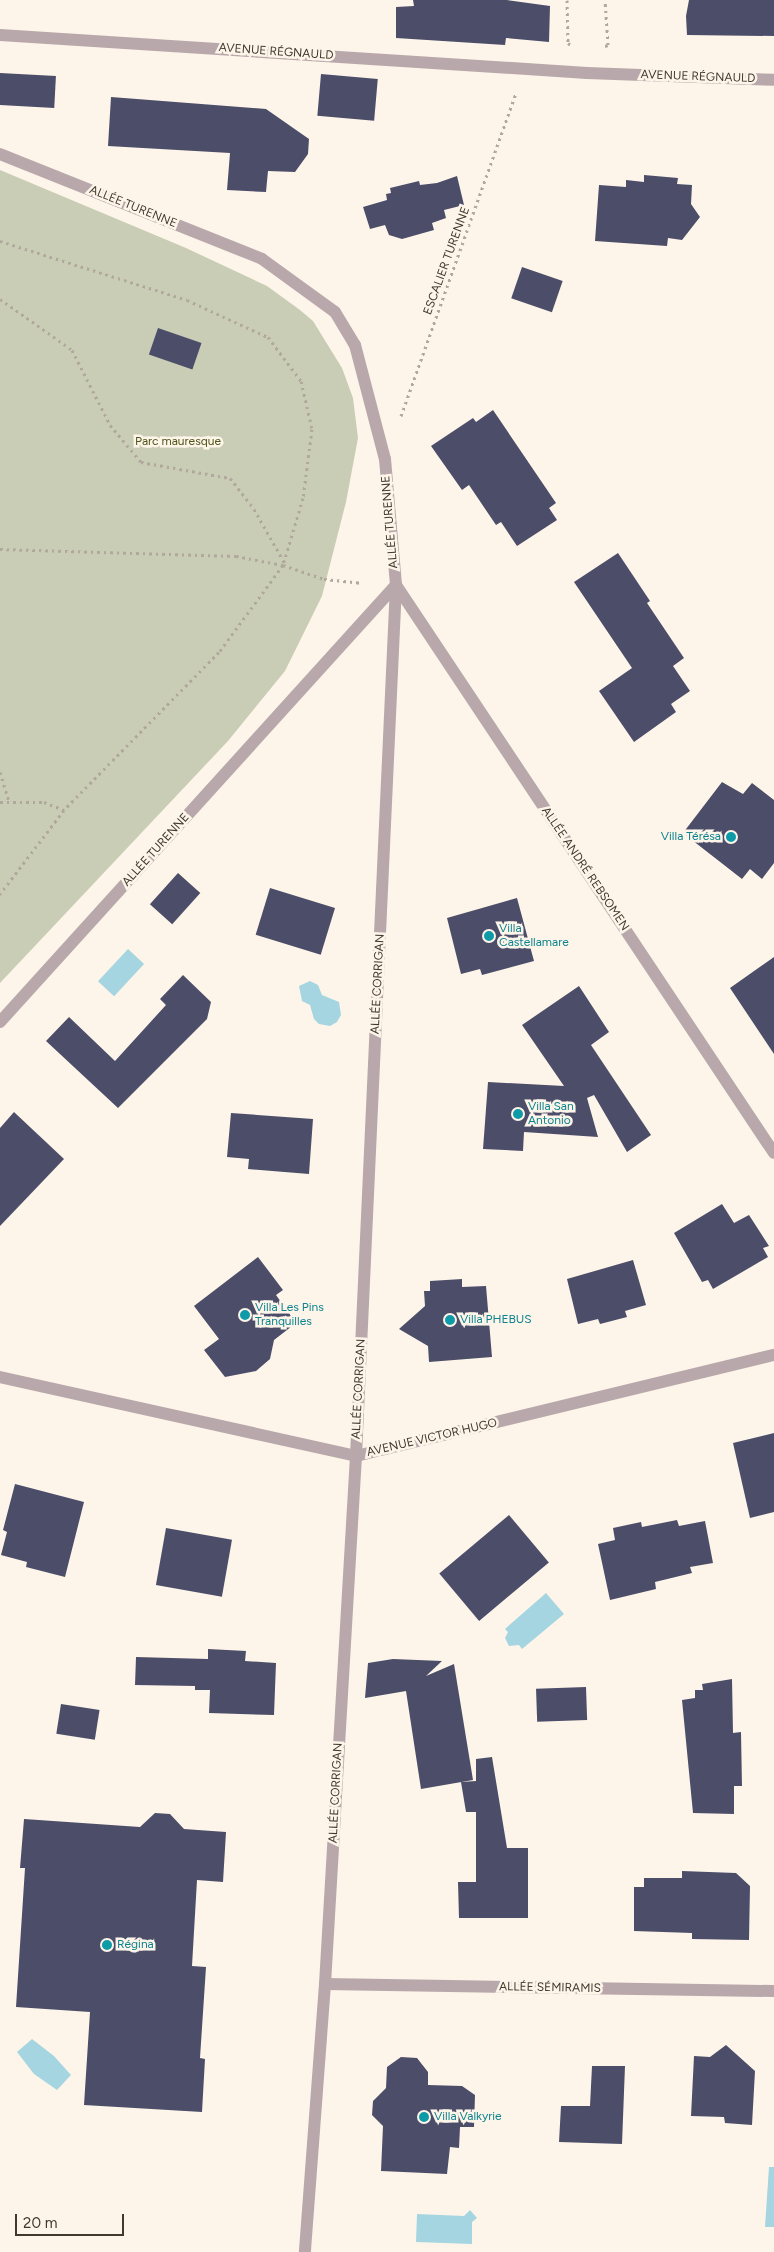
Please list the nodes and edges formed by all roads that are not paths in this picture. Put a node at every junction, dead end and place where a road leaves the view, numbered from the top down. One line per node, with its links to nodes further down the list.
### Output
1 (0, 35): 2 (street, AVENUE RÉGNAULD)
2 (774, 80)
3 (0, 154): 4 (street, ALLÉE TURENNE)
4 (396, 585): 5 (street, ALLÉE TURENNE); 6 (street, ALLÉE ANDRÉ REBSOMEN); 9 (street, ALLÉE CORRIGAN)
5 (0, 1022)
6 (774, 1153)
7 (774, 1355): 9 (street, AVENUE VICTOR HUGO)
8 (0, 1377): 9 (street, AVENUE VICTOR HUGO)
9 (356, 1456): 10 (street, ALLÉE CORRIGAN)
10 (325, 1984): 11 (street, ALLÉE SÉMIRAMIS); 12 (street, ALLÉE CORRIGAN)
11 (774, 1991)
12 (305, 2252)

